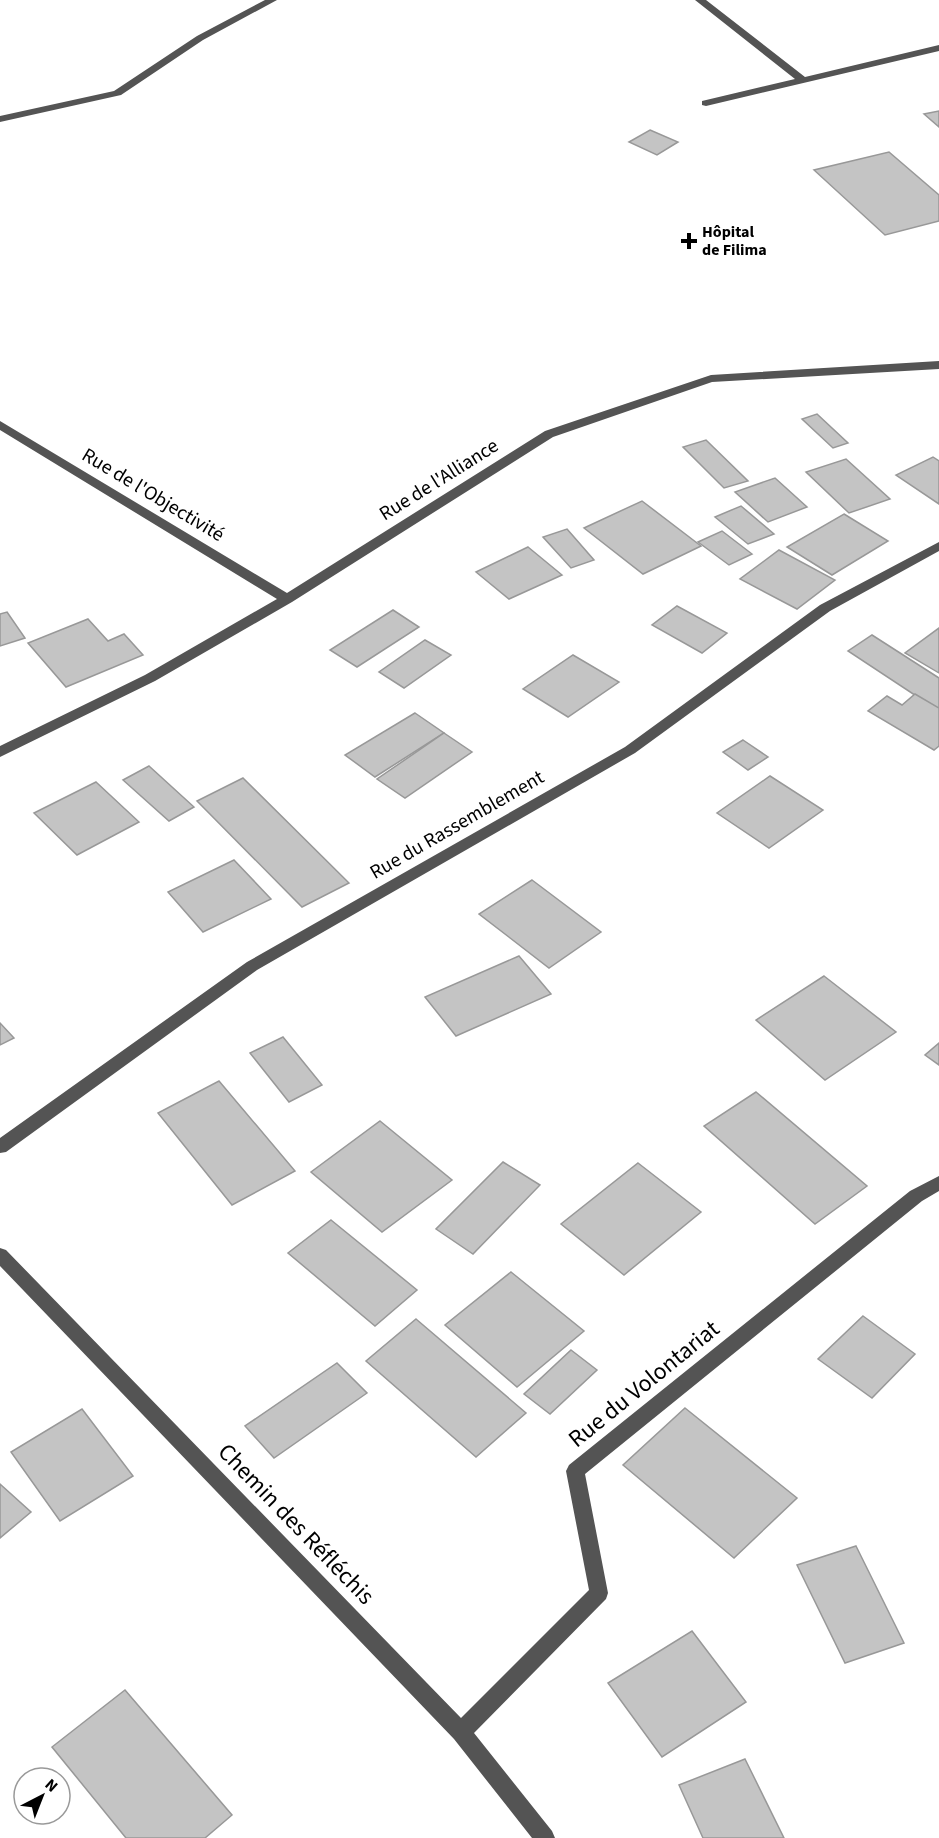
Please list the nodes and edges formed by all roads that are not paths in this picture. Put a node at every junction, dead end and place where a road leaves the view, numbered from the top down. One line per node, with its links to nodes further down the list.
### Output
1 (272, 0): 6 (street)
2 (700, 0): 4 (street)
3 (939, 48): 4 (street)
4 (803, 80): 5 (street)
5 (706, 103)
6 (0, 118)
7 (939, 364): 10 (street, Rue de l'Alliance)
8 (0, 425): 10 (street, Rue de l'Objectivité)
9 (939, 546): 12 (street, Rue du Rassemblement)
10 (287, 599): 11 (street, Rue de l'Alliance)
11 (0, 752)
12 (0, 1147)
13 (939, 1183): 15 (street, Rue du Volontariat)
14 (0, 1255): 15 (street, Chemin des Réfléchis)
15 (461, 1732): 16 (street, Chemin des Réfléchis)
16 (545, 1838)

